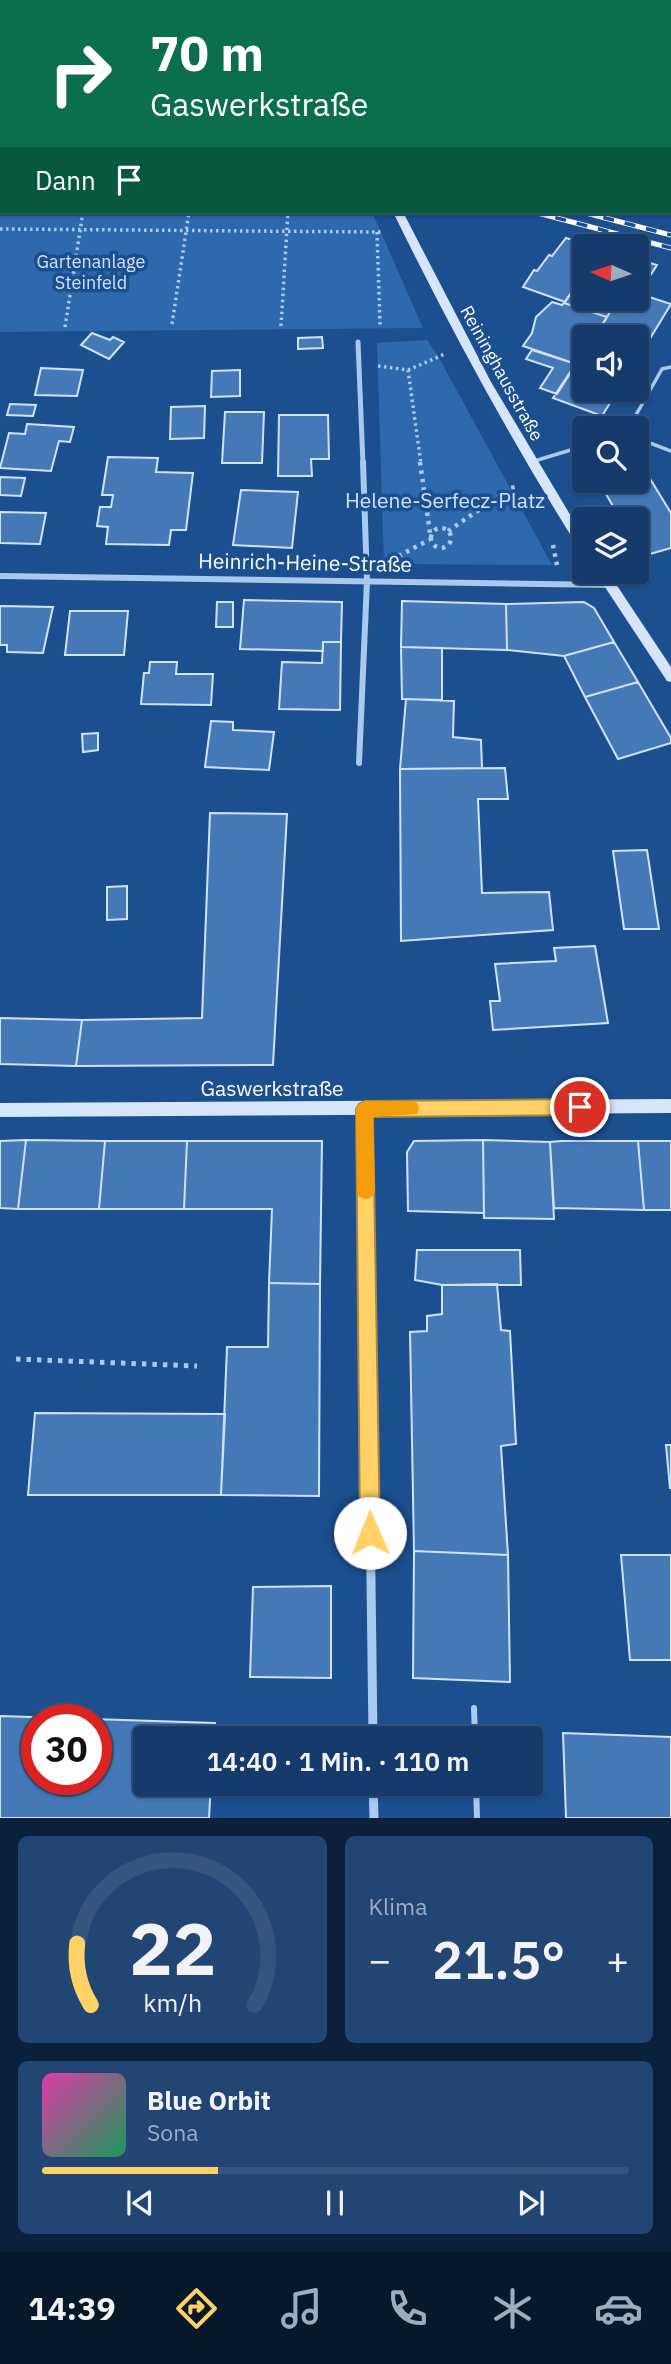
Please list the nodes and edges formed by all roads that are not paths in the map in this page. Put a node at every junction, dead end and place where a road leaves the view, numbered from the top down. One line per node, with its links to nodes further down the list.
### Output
1 (398, 214): 8 (main road, Reininghausstraße)
2 (358, 342): 11 (street)
3 (671, 367): 4 (lane)
4 (635, 416)
5 (649, 443): 7 (lane)
6 (572, 450): 8 (lane)
7 (671, 451)
8 (531, 462): 9 (main road, Reininghausstraße)
9 (572, 528)
10 (0, 576): 11 (street, Heinrich-Heine-Straße)
11 (368, 581): 12 (street, Heinrich-Heine-Straße); 15 (street)
12 (572, 584)
13 (609, 584): 14 (main road)
14 (671, 677)
15 (359, 763)
16 (671, 1106): 17 (main road, Gaswerkstraße)
17 (365, 1109): 18 (main road, Gaswerkstraße); 20 (street)
18 (0, 1110)
19 (474, 1708): 21 (lane)
20 (373, 1726)
21 (475, 1726)
22 (373, 1796): 24 (street)
23 (476, 1796): 25 (lane)
24 (374, 1818)
25 (477, 1818)

